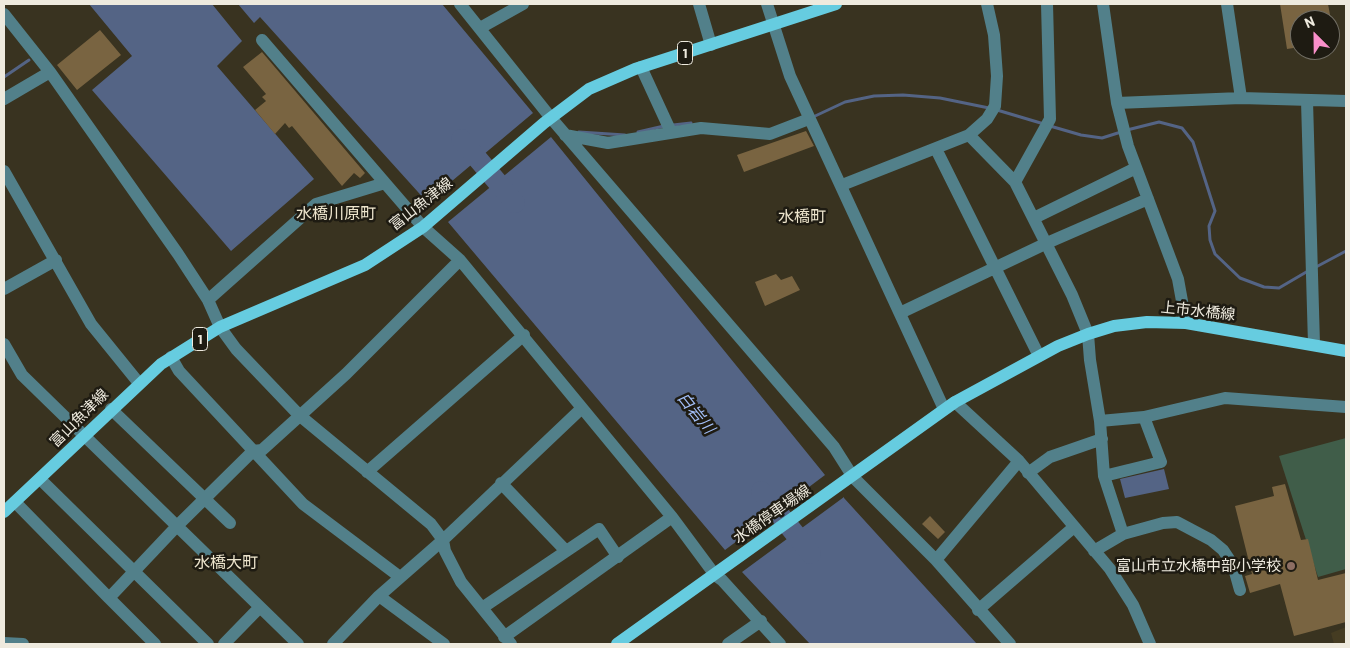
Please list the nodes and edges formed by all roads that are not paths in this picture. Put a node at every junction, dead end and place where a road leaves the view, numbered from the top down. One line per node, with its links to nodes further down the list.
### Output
1 (460, 4): 12 (street)
2 (523, 4): 12 (street)
3 (699, 4): 14 (street)
4 (767, 4): 11 (street)
5 (836, 4): 11 (main road, 富山魚津線 / 1)
6 (986, 4): 26 (street)
7 (1046, 4): 31 (street)
8 (1103, 4): 21 (street)
9 (1226, 4): 17 (street)
10 (4, 14): 16 (street)
11 (774, 23): 14 (main road, 富山魚津線 / 1); 22 (street)
12 (480, 28): 23 (street)
13 (262, 40): 30 (street)
14 (711, 45): 15 (main road, 富山魚津線 / 1)
15 (641, 67): 23 (main road, 富山魚津線 / 1); 24 (street)
16 (50, 72): 18 (street); 41 (street)
17 (1242, 98): 19 (street); 21 (street)
18 (4, 99)
19 (1307, 101): 20 (street); 48 (street)
20 (1346, 101)
21 (1117, 103): 28 (street)
22 (809, 119): 24 (street); 32 (street)
23 (547, 120): 25 (street); 35 (main road, 富山魚津線 / 1)
24 (672, 132): 25 (street)
25 (565, 135): 68 (street)
26 (969, 135): 27 (street); 31 (street)
27 (936, 149): 32 (street); 39 (street)
28 (1136, 168): 33 (street); 34 (street)
29 (4, 171): 37 (street)
30 (386, 182): 35 (street); 41 (street)
31 (1015, 182): 34 (street)
32 (842, 185): 42 (street)
33 (1148, 199): 36 (street); 43 (street)
34 (1034, 218): 36 (street)
35 (428, 222): 38 (street); 44 (main road, 富山魚津線 / 1)
36 (1046, 243): 39 (street); 45 (street)
37 (56, 260): 40 (street); 52 (street)
38 (460, 260): 46 (street); 57 (street)
39 (996, 269): 42 (street); 50 (street)
40 (4, 289)
41 (208, 300): 44 (street)
42 (900, 313): 53 (street)
43 (1186, 323): 45 (main road, 上市水橋線); 48 (main road, 上市水橋線)
44 (220, 327): 51 (main road, 富山魚津線 / 1); 57 (street)
45 (1088, 334): 50 (main road, 上市水橋線); 59 (street)
46 (524, 335): 55 (street); 64 (street)
47 (4, 344): 60 (street)
48 (1314, 344): 49 (main road, 上市水橋線)
49 (1346, 351)
50 (1039, 356): 53 (main road, 上市水橋線)
51 (171, 357): 52 (main road, 富山魚津線 / 1); 62 (street)
52 (138, 382): 56 (main road, 富山魚津線 / 1)
53 (949, 406): 63 (street); 68 (main road, 水橋停車場線)
54 (1346, 407): 58 (street)
55 (582, 408): 69 (street); 73 (street)
56 (111, 409): 60 (main road, 富山魚津線 / 1); 70 (street)
57 (299, 415): 62 (street); 64 (street)
58 (1144, 417): 59 (street); 66 (street)
59 (1100, 421): 61 (street)
60 (84, 436): 67 (main road, 富山魚津線 / 1); 75 (street)
61 (1102, 439): 65 (street); 66 (street)
62 (253, 451): 70 (street); 85 (street)
63 (1019, 461): 65 (street); 82 (street)
64 (367, 472): 78 (street)
65 (1028, 473): 76 (street)
66 (1104, 476): 77 (street)
67 (40, 479): 71 (main road, 富山魚津線 / 1); 83 (street)
68 (850, 479): 82 (street); 84 (main road, 水橋停車場線)
69 (501, 483): 78 (street); 79 (street)
70 (204, 499): 74 (street); 75 (street)
71 (15, 502): 72 (main road, 富山魚津線 / 1); 88 (street)
72 (4, 512)
73 (672, 517): 81 (street); 84 (street)
74 (230, 523)
75 (177, 526): 83 (street); 89 (street)
76 (1074, 527): 80 (street); 91 (street)
77 (1123, 534): 80 (street); 86 (street)
78 (442, 540): 85 (street); 90 (street)
79 (566, 551): 81 (street); 90 (street)
80 (1094, 551): 106 (street)
81 (618, 557): 93 (street)
82 (936, 560): 91 (street)
83 (135, 570): 88 (street); 98 (street)
84 (715, 575): 92 (street); 103 (main road, 水橋停車場線)
85 (400, 577): 87 (street)
86 (1240, 590)
87 (379, 596): 101 (street); 102 (street)
88 (109, 598): 97 (street)
89 (260, 607): 99 (street); 100 (street)
90 (482, 608): 93 (street)
91 (978, 610): 105 (street)
92 (761, 621): 95 (street); 104 (street)
93 (507, 641)
94 (4, 643): 96 (street)
95 (776, 643)
96 (23, 644)
97 (155, 644)
98 (208, 644)
99 (224, 644)
100 (298, 644)
101 (334, 644)
102 (444, 644)
103 (617, 644)
104 (728, 644)
105 (1010, 644)
106 (1150, 644)

